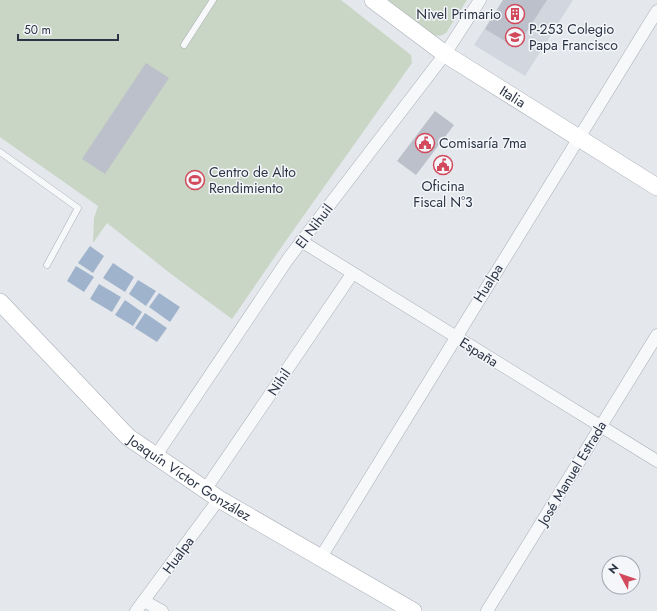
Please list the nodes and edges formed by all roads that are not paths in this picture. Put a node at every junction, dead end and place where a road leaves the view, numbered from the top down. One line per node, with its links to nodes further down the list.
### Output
1 (213, 0): 5 (lane)
2 (373, 0): 6 (main road, Italia)
3 (480, 0): 6 (street, El Nihuil)
4 (657, 11): 7 (street, Hualpa)
5 (184, 44)
6 (445, 54): 7 (main road, Italia); 10 (street, El Nihuil)
7 (579, 137): 9 (main road, Italia); 15 (street, Hualpa)
8 (0, 152): 11 (lane)
9 (657, 187)
10 (302, 241): 12 (street, España); 17 (street, El Nihuil)
11 (47, 265)
12 (352, 274): 15 (street, España); 19 (street, Nihil)
13 (0, 302): 17 (main road, Joaquín Víctor González)
14 (657, 335): 16 (street, José Manuel Estrada)
15 (455, 337): 16 (street, España); 21 (street, Hualpa)
16 (600, 426): 18 (street, España); 25 (street, José Manuel Estrada)
17 (155, 457): 19 (main road, Joaquín Víctor González)
18 (657, 461)
19 (205, 490): 20 (main road, Joaquín Víctor González)
20 (219, 499): 21 (main road, Joaquín Víctor González); 22 (street, Hualpa)
21 (322, 557): 24 (main road, Joaquín Víctor González)
22 (140, 606): 23 (street)
23 (162, 611)
24 (413, 611)
25 (487, 611)

